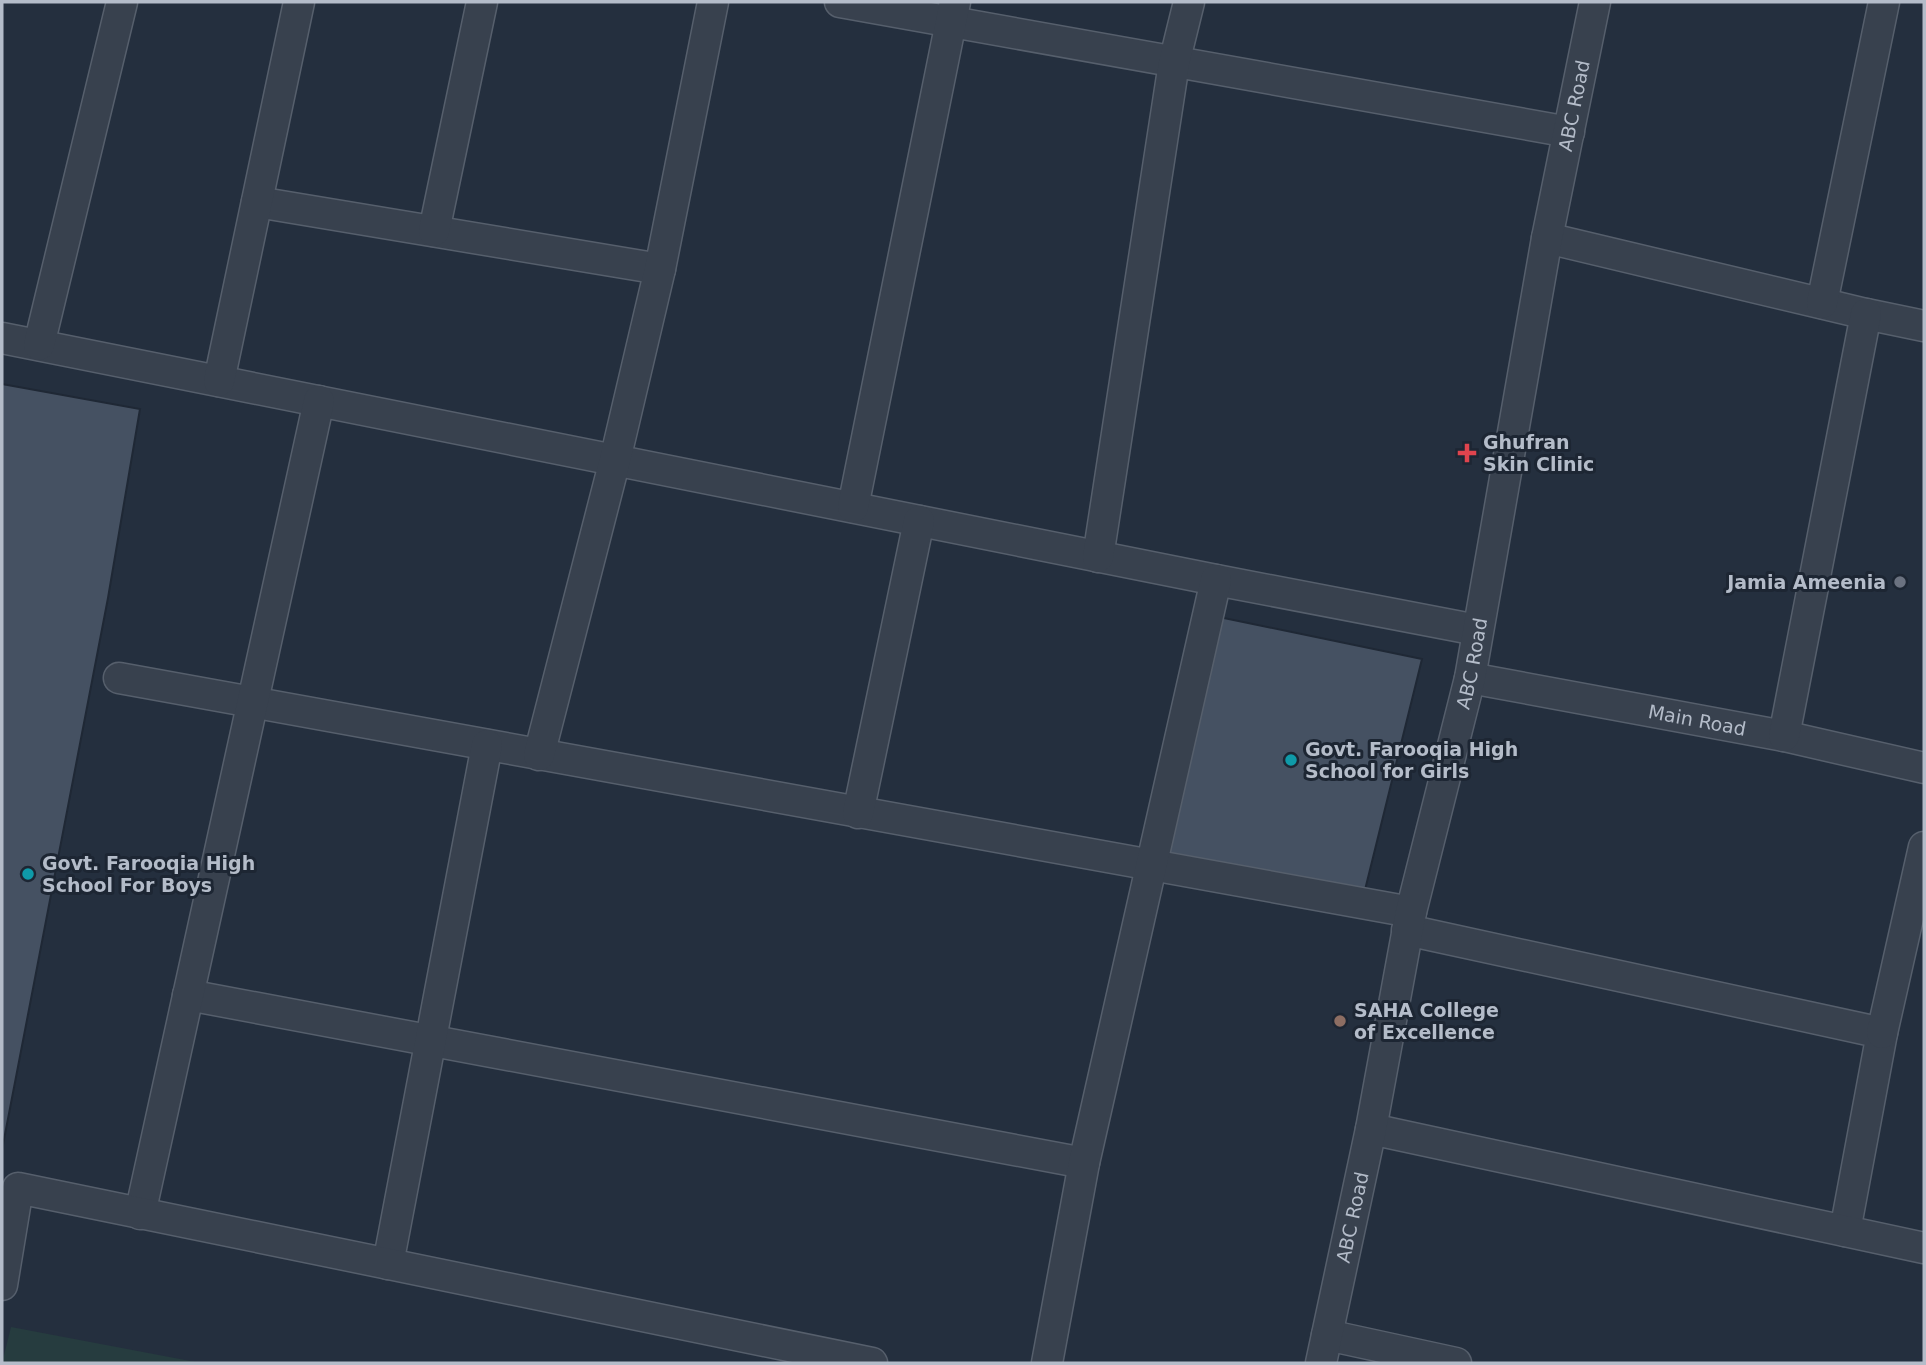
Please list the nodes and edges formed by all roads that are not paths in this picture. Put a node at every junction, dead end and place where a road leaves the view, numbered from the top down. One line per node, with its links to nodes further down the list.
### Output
1 (122, 2): 20 (street)
2 (299, 2): 12 (street)
3 (482, 2): 13 (street)
4 (713, 2): 15 (street)
5 (840, 2): 9 (street)
6 (1189, 2): 10 (street)
7 (1595, 2): 11 (street, ABC Road)
8 (1884, 2): 16 (street)
9 (953, 12): 10 (street); 24 (street)
10 (1174, 63): 11 (street); 26 (street)
11 (1569, 132): 14 (street, ABC Road)
12 (257, 202): 13 (street); 21 (street)
13 (434, 231): 15 (street)
14 (1548, 238): 16 (street); 28 (street, ABC Road)
15 (660, 269): 23 (street)
16 (1822, 303): 17 (street)
17 (1867, 314): 18 (street); 32 (street)
18 (1924, 326)
19 (2, 338): 20 (street)
20 (39, 345): 21 (street)
21 (219, 381): 22 (street)
22 (319, 401): 23 (street); 31 (street)
23 (615, 460): 24 (street); 34 (street)
24 (853, 508): 25 (street)
25 (919, 521): 26 (street); 36 (street)
26 (1098, 557): 27 (street)
27 (1216, 580): 28 (street); 38 (street)
28 (1477, 630): 30 (street, ABC Road)
29 (119, 678): 31 (street)
30 (1470, 678): 32 (street, Main Road); 39 (street, ABC Road)
31 (252, 703): 33 (street); 40 (street)
32 (1784, 736): 35 (street, Main Road)
33 (486, 746): 34 (street); 42 (street)
34 (539, 755): 36 (street)
35 (1924, 768)
36 (858, 813): 38 (street)
37 (1924, 847): 41 (street)
38 (1151, 867): 39 (street); 44 (street)
39 (1409, 921): 41 (street); 43 (street, ABC Road)
40 (188, 995): 42 (street); 45 (street)
41 (1882, 1033): 46 (street)
42 (430, 1040): 44 (street); 48 (street)
43 (1371, 1129): 46 (street); 50 (street, ABC Road)
44 (1084, 1163): 52 (street)
45 (140, 1214): 48 (street); 49 (street)
46 (1845, 1231): 47 (street)
47 (1924, 1248)
48 (388, 1264): 51 (street)
49 (2, 1285)
50 (1324, 1349): 53 (street)
51 (872, 1363)
52 (1047, 1363)
53 (1456, 1363)

